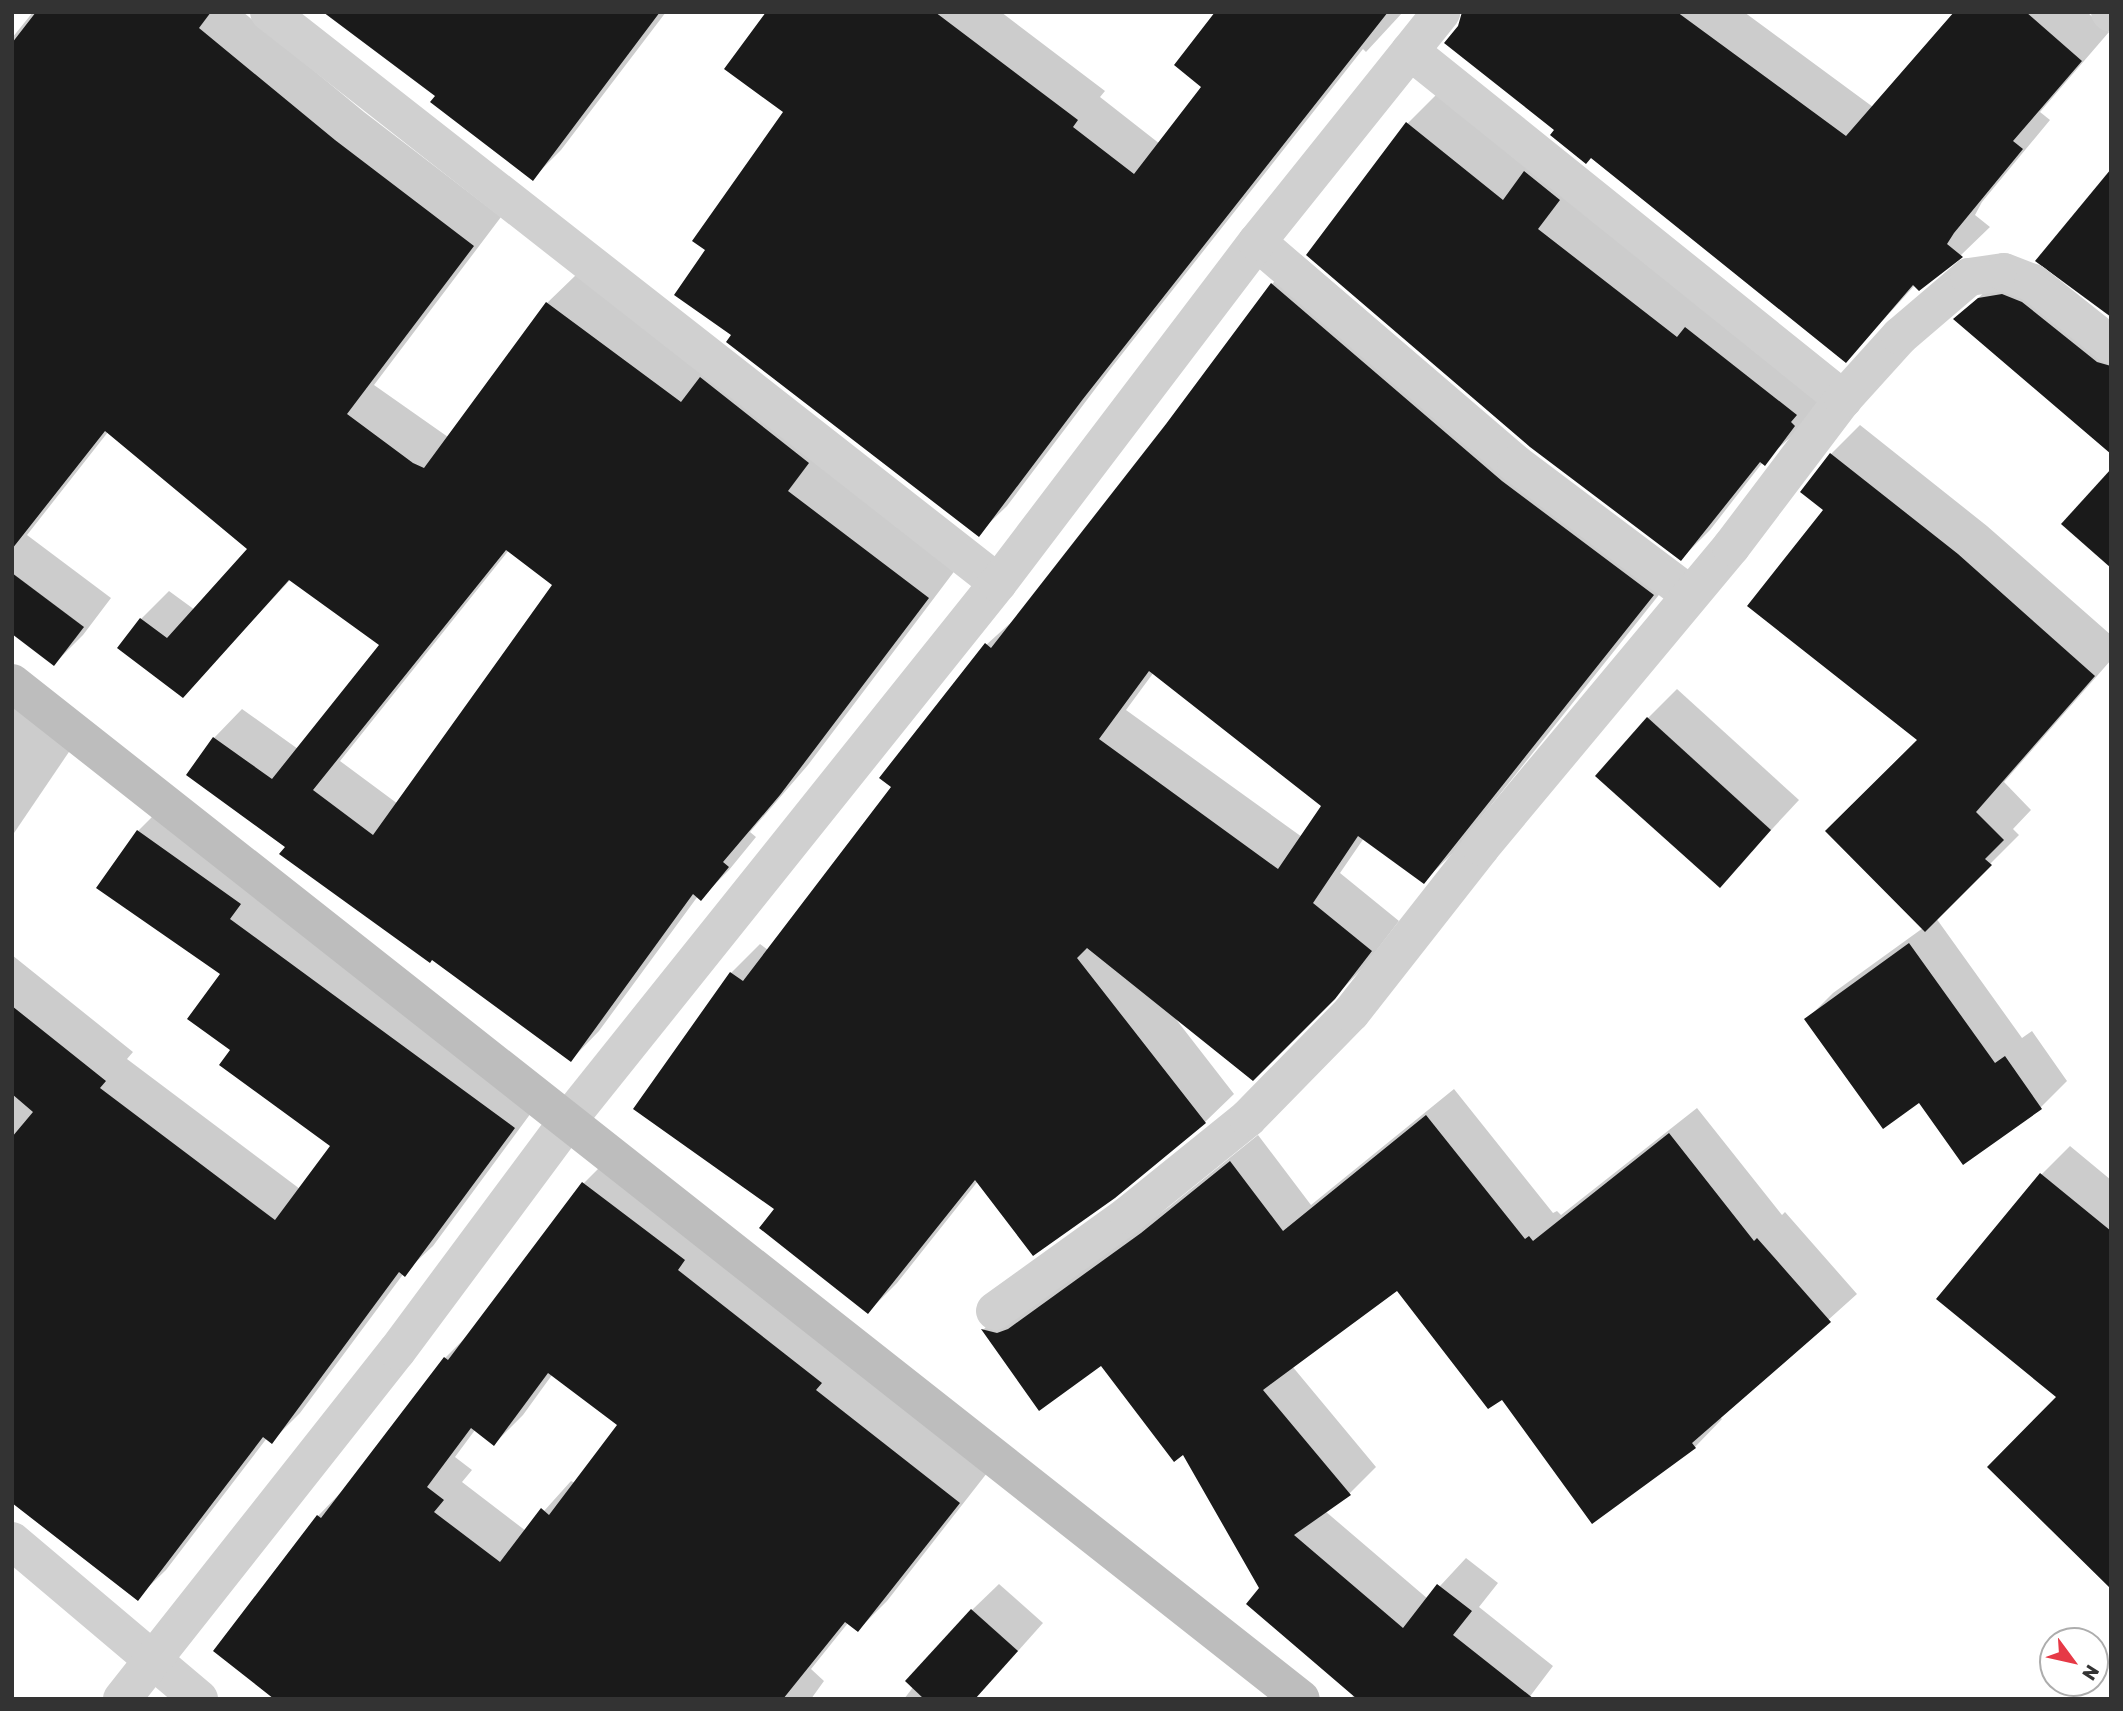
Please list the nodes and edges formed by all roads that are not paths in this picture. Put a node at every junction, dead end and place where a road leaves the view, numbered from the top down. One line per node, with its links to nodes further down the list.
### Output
1 (269, 12): 7 (street)
2 (1441, 12): 3 (street)
3 (1410, 51): 4 (street); 6 (street)
4 (1257, 242): 7 (street); 8 (street)
5 (2111, 345): 6 (street)
6 (1843, 399): 8 (street)
7 (998, 583): 10 (street)
8 (1689, 594): 11 (street)
9 (12, 683): 10 (street)
10 (569, 1119): 13 (street); 16 (street)
11 (995, 1311)
12 (12, 1541): 13 (street)
13 (153, 1662): 14 (street); 15 (street)
14 (122, 1699)
15 (199, 1699)
16 (1301, 1699)

